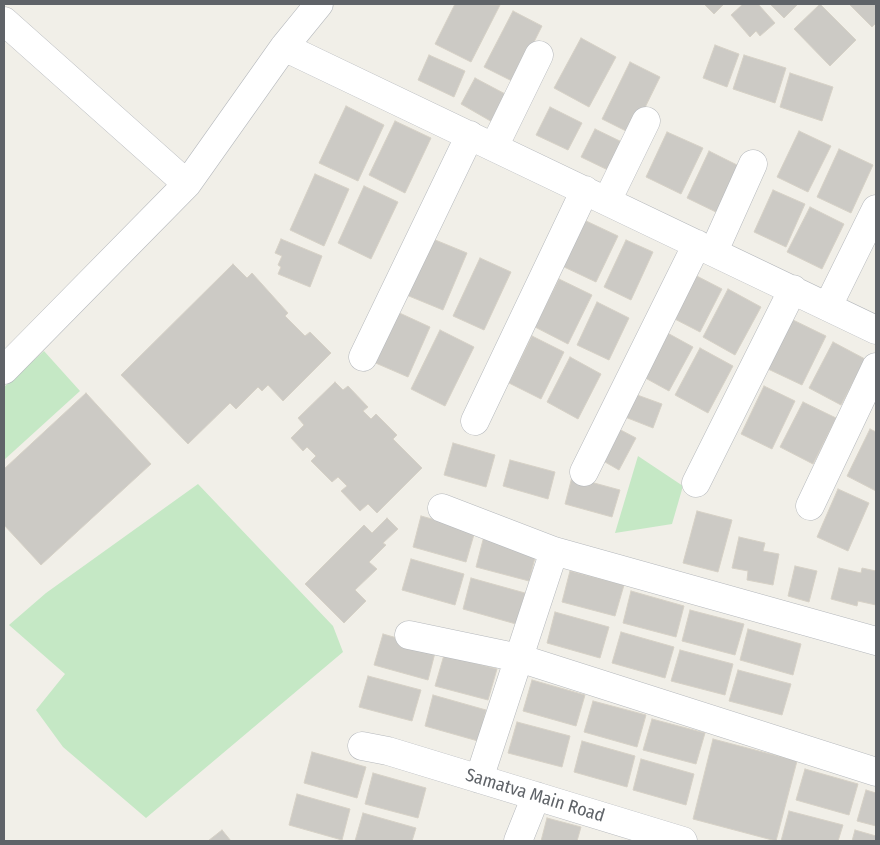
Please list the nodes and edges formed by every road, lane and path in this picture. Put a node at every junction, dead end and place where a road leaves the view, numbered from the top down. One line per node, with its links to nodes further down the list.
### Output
1 (320, 4): 3 (street)
2 (4, 21): 9 (street)
3 (284, 46): 6 (street); 9 (street)
4 (539, 55): 7 (street)
5 (646, 121): 10 (street)
6 (470, 135): 7 (street); 16 (street)
7 (494, 147): 10 (street)
8 (753, 164): 12 (street)
9 (187, 184): 18 (street)
10 (596, 195): 12 (street); 19 (street)
11 (876, 209): 14 (street)
12 (706, 248): 13 (street); 20 (street)
13 (794, 289): 14 (street); 21 (street)
14 (828, 306): 15 (street)
15 (876, 330)
16 (363, 357)
17 (876, 367): 22 (street)
18 (4, 370)
19 (474, 421)
20 (584, 472)
21 (696, 483)
22 (810, 506)
23 (442, 508): 24 (street)
24 (554, 551): 26 (street); 27 (street)
25 (409, 634): 27 (street)
26 (876, 640)
27 (519, 658): 29 (street); 30 (street)
28 (375, 749): 30 (street, Samatva Main Road)
29 (876, 772)
30 (479, 779): 31 (street, Samatva Main Road)
31 (536, 796): 32 (street); 33 (street, Samatva Main Road)
32 (518, 841)
33 (682, 841)

